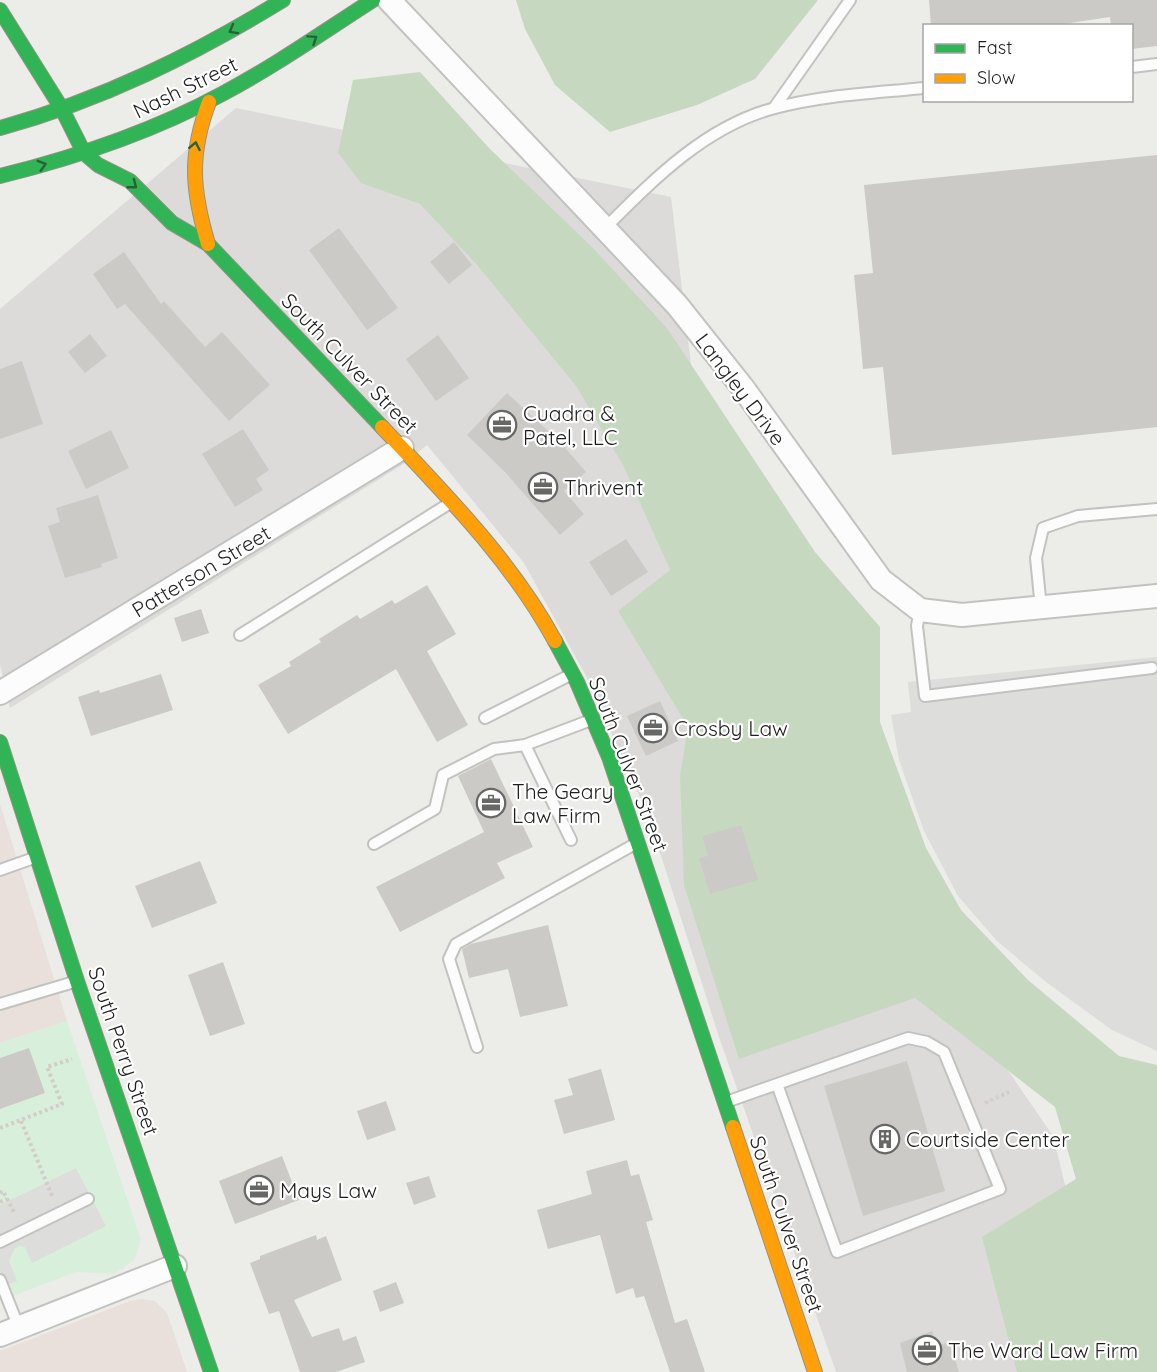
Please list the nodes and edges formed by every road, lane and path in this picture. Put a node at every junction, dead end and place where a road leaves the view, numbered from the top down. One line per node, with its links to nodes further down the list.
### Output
1 (283, 0): 11 (street, Nash Street, one-way to 11)
2 (373, 0): 9 (street, Nash Street, one-way to 2)
3 (389, 0): 15 (street, Langley Drive)
4 (850, 0): 10 (lane)
5 (0, 10): 11 (street)
6 (1157, 64): 7 (lane)
7 (1133, 67)
8 (923, 88): 10 (lane)
9 (209, 102): 13 (street, Nash Street); 16 (street, one-way to 9)
10 (774, 108): 15 (lane)
11 (62, 109): 12 (street, Nash Street); 13 (street)
12 (0, 128)
13 (84, 153): 14 (street, Nash Street, one-way to 13); 16 (street, one-way to 16)
14 (0, 176)
15 (605, 228): 22 (street, Langley Drive)
16 (208, 244): 17 (street, South Culver Street)
17 (402, 448): 18 (street, South Culver Street); 26 (street, Patterson Street)
18 (452, 501): 23 (lane); 25 (street, South Culver Street)
19 (1157, 509): 21 (lane)
20 (1157, 596): 21 (street)
21 (1041, 609): 22 (street)
22 (920, 610): 24 (lane)
23 (240, 635)
24 (1152, 668)
25 (573, 674): 27 (lane); 28 (street, South Culver Street)
26 (0, 693)
27 (484, 718)
28 (594, 719): 30 (lane); 34 (street, South Culver Street)
29 (0, 742): 31 (street, South Perry Street)
30 (525, 745): 33 (lane); 35 (lane)
31 (15, 788): 32 (lane); 36 (street, South Perry Street)
32 (0, 792)
33 (571, 840)
34 (638, 843): 40 (lane); 45 (street, South Culver Street)
35 (374, 844)
36 (37, 857): 37 (lane); 38 (street, South Perry Street)
37 (0, 870)
38 (77, 981): 39 (lane); 53 (street, South Perry Street)
39 (0, 1004)
40 (477, 1047)
41 (72, 1059): 46 (path)
42 (777, 1084): 42 (lane); 45 (lane)
43 (1009, 1092): 44 (path)
44 (997, 1098)
45 (723, 1104): 57 (street, South Culver Street)
46 (21, 1121): 47 (path); 48 (path)
47 (0, 1128)
48 (45, 1183)
49 (0, 1193): 51 (path)
50 (88, 1199): 52 (lane)
51 (0, 1202)
52 (0, 1242)
53 (175, 1266): 55 (street); 56 (street, South Perry Street)
54 (0, 1280): 55 (lane)
55 (9, 1332)
56 (211, 1372)
57 (815, 1372)

